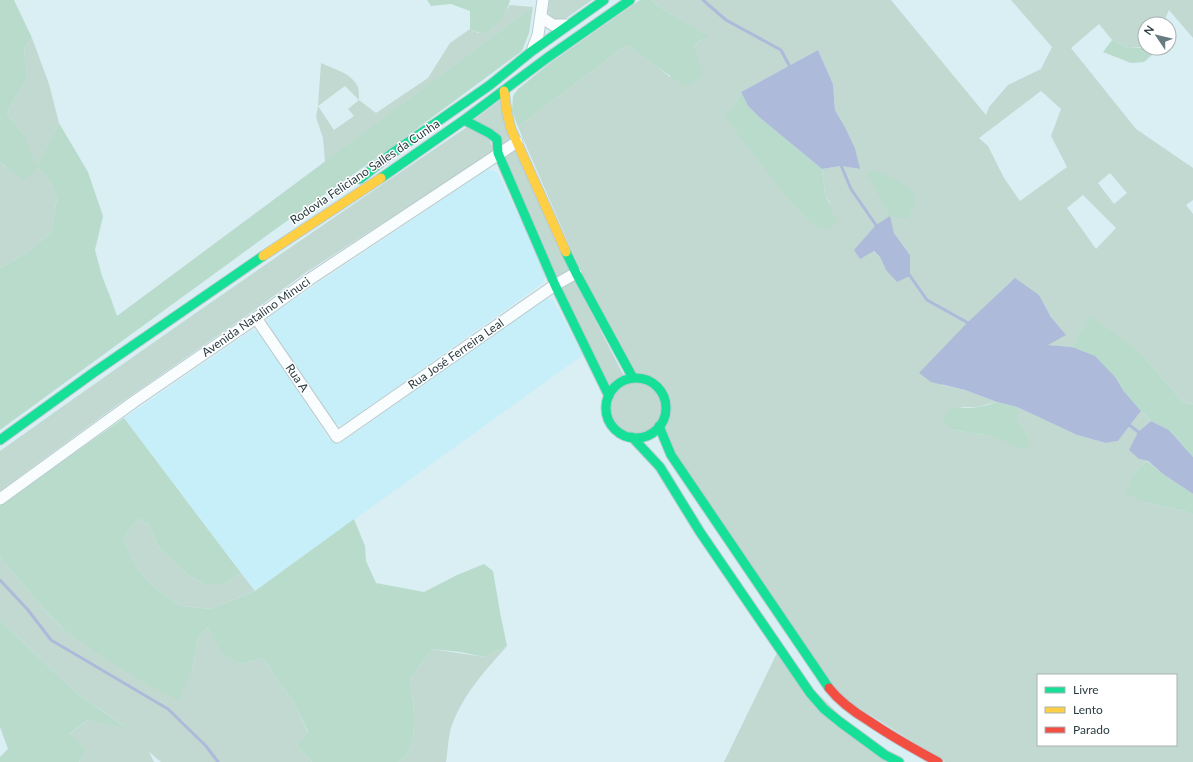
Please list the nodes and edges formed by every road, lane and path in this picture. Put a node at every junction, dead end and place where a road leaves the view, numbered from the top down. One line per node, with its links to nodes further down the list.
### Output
1 (542, 0): 4 (street)
2 (604, 0): 5 (street, Rodovia Feliciano Salles da Cunha)
3 (630, 0): 7 (street, Rodovia Feliciano Salles da Cunha)
4 (541, 17): 5 (street); 6 (street)
5 (568, 26): 6 (street, Rodovia Feliciano Salles da Cunha)
6 (532, 51): 11 (street, Rodovia Feliciano Salles da Cunha)
7 (504, 91): 8 (street, Rodovia Feliciano Salles da Cunha); 9 (street)
8 (464, 120): 10 (street); 11 (street, Rodovia Feliciano Salles da Cunha)
9 (517, 142): 10 (street, Avenida Natalino Minuci); 12 (street)
10 (498, 153): 13 (street); 14 (street, Avenida Natalino Minuci)
11 (293, 234): 20 (street)
12 (576, 273): 13 (street, Rua José Ferreira Leal); 15 (street)
13 (555, 284): 16 (street); 18 (street, Rua José Ferreira Leal)
14 (256, 318): 18 (street, Rua A); 21 (street, Avenida Natalino Minuci)
15 (633, 378): 16 (street); 17 (street)
16 (609, 396): 19 (street)
17 (660, 426): 19 (street); 23 (street)
18 (337, 437)
19 (632, 437): 22 (street)
20 (0, 440)
21 (0, 499)
22 (899, 762)
23 (938, 762)

